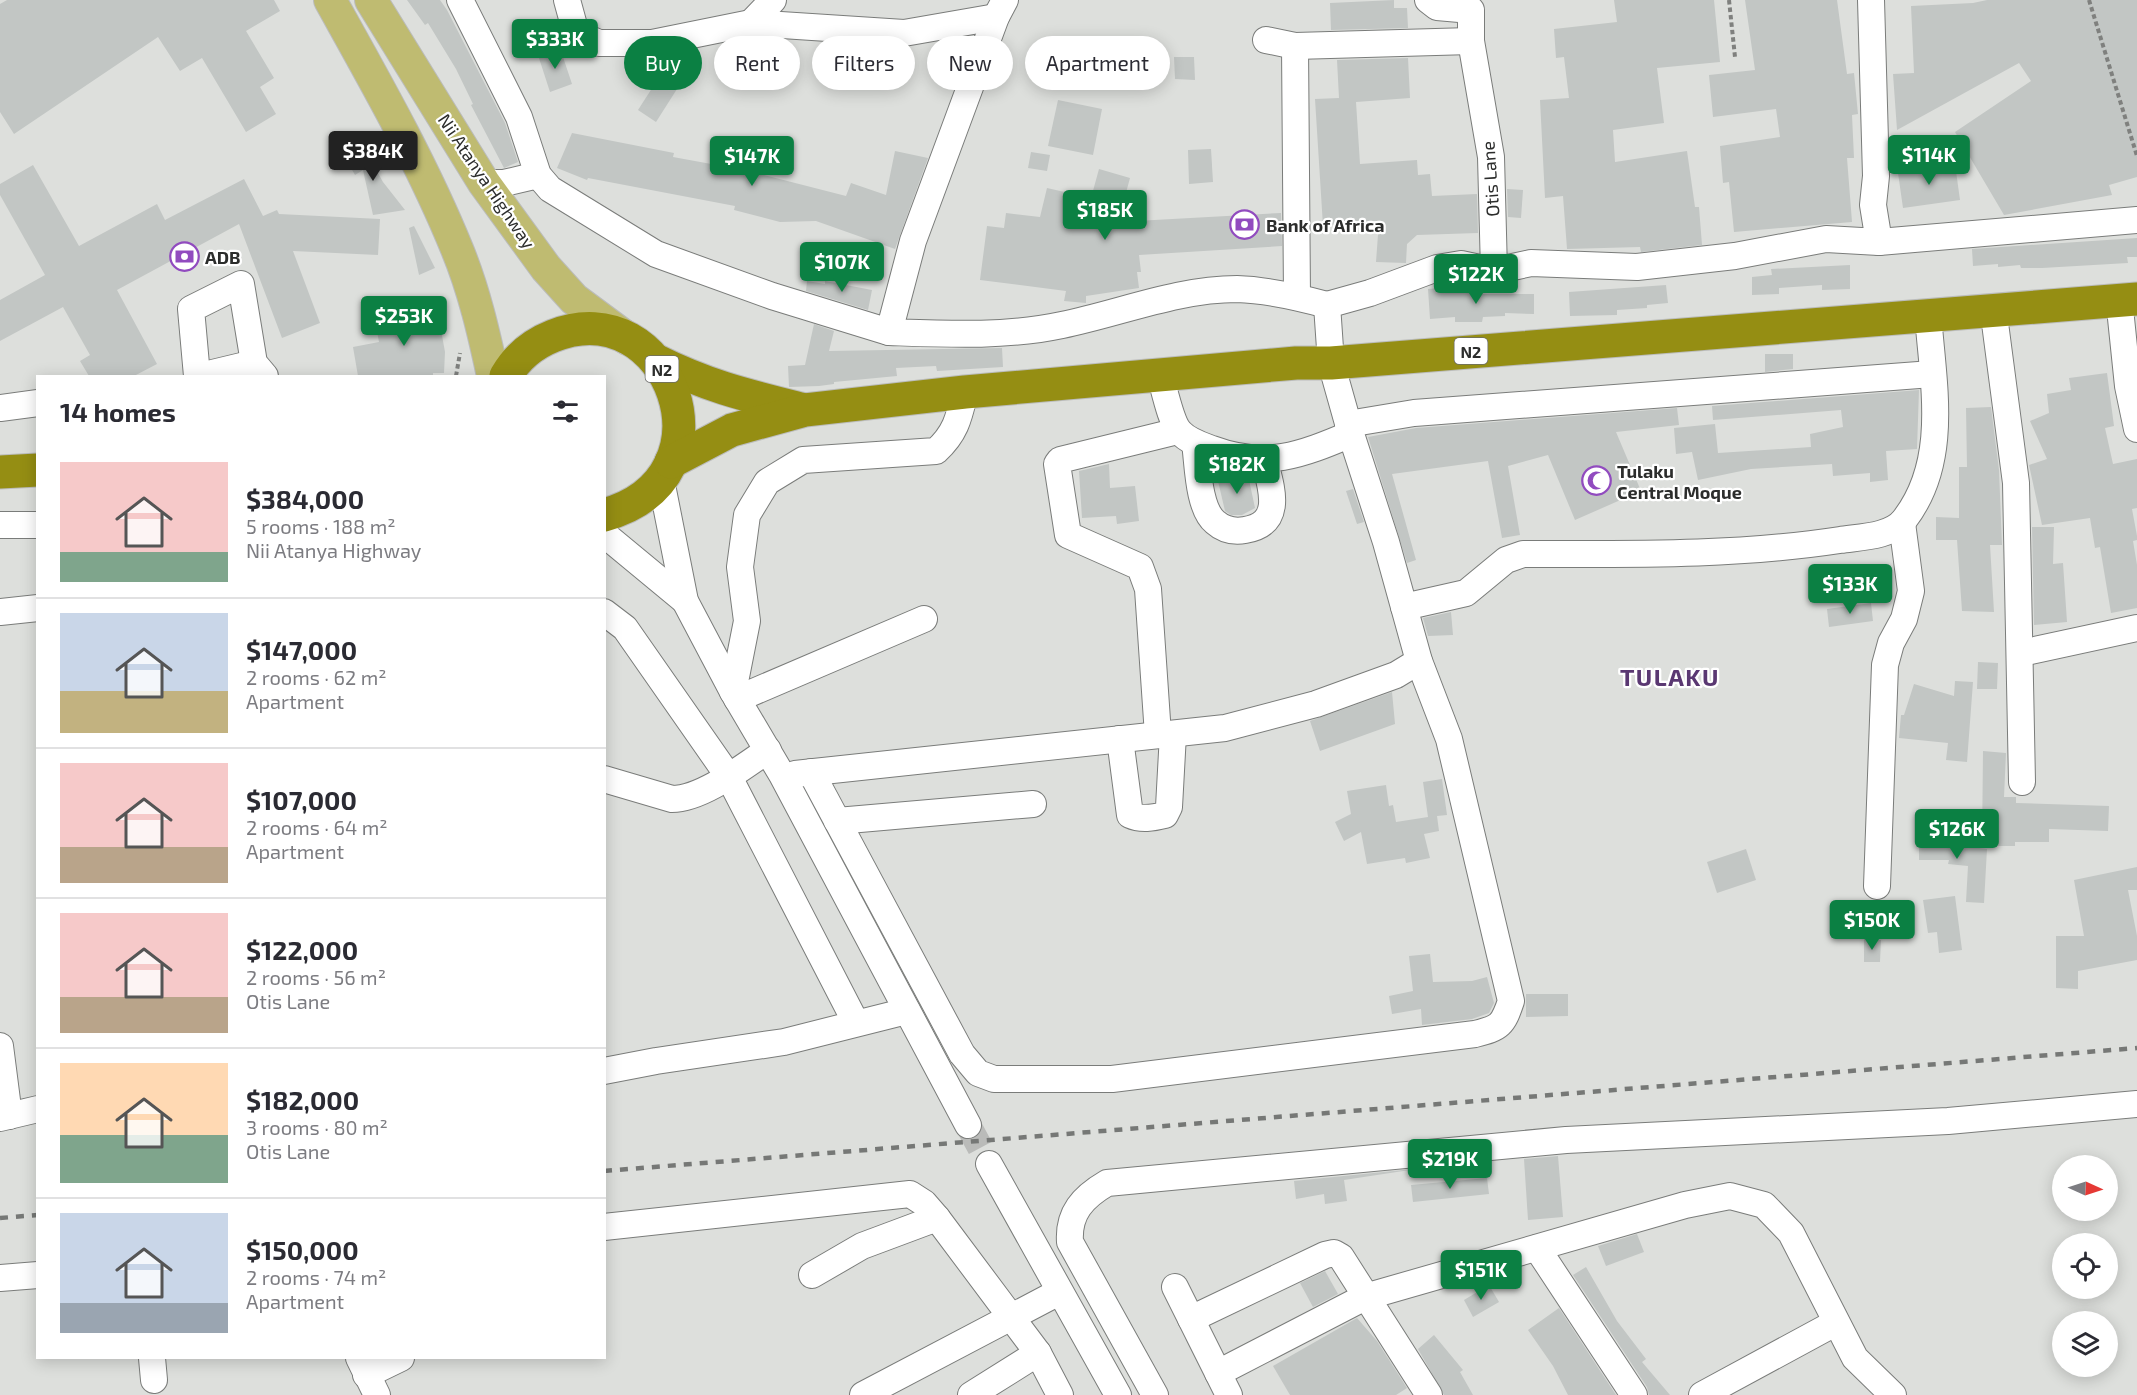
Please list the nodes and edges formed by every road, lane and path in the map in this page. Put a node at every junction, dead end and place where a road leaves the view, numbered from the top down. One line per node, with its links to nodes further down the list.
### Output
1 (330, 0): 36 (main road)
2 (371, 0): 19 (main road, Nii Atanya Highway)
3 (460, 0): 18 (street)
4 (567, 0): 12 (street)
5 (773, 0): 12 (street)
6 (1428, 0): 10 (street, Otis Lane)
7 (1729, 0): 16 (path)
8 (1871, 0): 21 (street)
9 (2089, 0): 17 (path)
10 (1471, 5): 14 (street, Otis Lane)
11 (1001, 8): 12 (street); 28 (street)
12 (752, 23)
13 (1266, 40): 15 (street)
14 (1471, 41): 15 (street); 22 (street, Otis Lane)
15 (1295, 46): 23 (street)
16 (1735, 57)
17 (2137, 156)
18 (538, 174): 19 (street); 28 (street)
19 (484, 183): 29 (main road, Nii Atanya Highway)
20 (2137, 220): 21 (street)
21 (1879, 242): 22 (street)
22 (1494, 271): 25 (street)
23 (1297, 297): 25 (street); 28 (street)
24 (2128, 299): 26 (highway, N2); 44 (street)
25 (1328, 305): 31 (street)
26 (1993, 308): 27 (highway, N2); 62 (street)
27 (1928, 315): 31 (highway, N2); 33 (street)
28 (889, 332)
29 (629, 339): 30 (highway, N2); 37 (highway, N2)
30 (655, 360): 42 (highway, N2); 48 (highway, N2)
31 (1331, 363): 38 (highway, N2); 43 (street)
32 (260, 370): 34 (street); 35 (street)
33 (1932, 374): 43 (street); 51 (street)
34 (199, 375)
35 (209, 375)
36 (493, 375)
37 (507, 375)
38 (1160, 375): 39 (highway, N2); 45 (street)
39 (965, 392): 42 (highway, N2); 64 (street)
40 (36, 403): 41 (street)
41 (0, 408)
42 (805, 410): 48 (highway, N2)
43 (1349, 429): 46 (street); 56 (street)
44 (2137, 429)
45 (1187, 437): 46 (street); 46 (street); 65 (street)
46 (1264, 459)
47 (36, 470): 49 (highway)
48 (666, 471): 50 (highway, N2); 55 (street)
49 (0, 472)
50 (606, 514)
51 (1902, 523): 56 (street); 75 (street)
52 (0, 525): 53 (street)
53 (36, 530)
54 (606, 536): 55 (street)
55 (685, 601): 64 (street)
56 (1404, 607): 63 (street)
57 (36, 608): 58 (street)
58 (0, 612)
59 (606, 614): 70 (street)
60 (924, 619): 64 (street)
61 (2137, 628): 62 (street)
62 (2021, 653): 72 (street)
63 (1419, 661): 65 (street); 74 (street)
64 (735, 695): 67 (street)
65 (1165, 734): 66 (street); 66 (street)
66 (1120, 739): 68 (street)
67 (768, 750): 69 (street); 70 (street)
68 (811, 772): 69 (street); 74 (street)
69 (782, 775): 76 (street)
70 (729, 777): 71 (street); 77 (street)
71 (606, 780)
72 (2022, 782)
73 (1033, 804): 74 (street)
74 (837, 821)
75 (1877, 886)
76 (907, 1011): 77 (street); 83 (street)
77 (856, 1023): 79 (street)
78 (0, 1046): 82 (street)
79 (606, 1071)
80 (2137, 1104): 105 (street)
81 (36, 1109): 82 (street)
82 (5, 1117)
83 (968, 1125)
84 (989, 1164): 92 (street)
85 (937, 1218): 86 (street); 89 (street); 94 (street)
86 (606, 1227)
87 (1537, 1248): 93 (street); 96 (street); 107 (street)
88 (36, 1275): 90 (street)
89 (812, 1275)
90 (0, 1278)
91 (1175, 1287): 95 (street)
92 (1059, 1292): 94 (street); 104 (street)
93 (1365, 1297): 95 (street); 100 (street); 106 (street)
94 (1011, 1317): 97 (street); 101 (street)
95 (1191, 1320): 100 (street)
96 (1835, 1323): 108 (street); 109 (street)
97 (1038, 1353): 102 (street); 103 (street)
98 (399, 1359): 99 (street)
99 (368, 1376)
100 (1224, 1384)
101 (863, 1395)
102 (971, 1395)
103 (1060, 1395)
104 (1118, 1395)
105 (1155, 1395)
106 (1429, 1395)
107 (1634, 1395)
108 (1702, 1395)
109 (1893, 1395)

